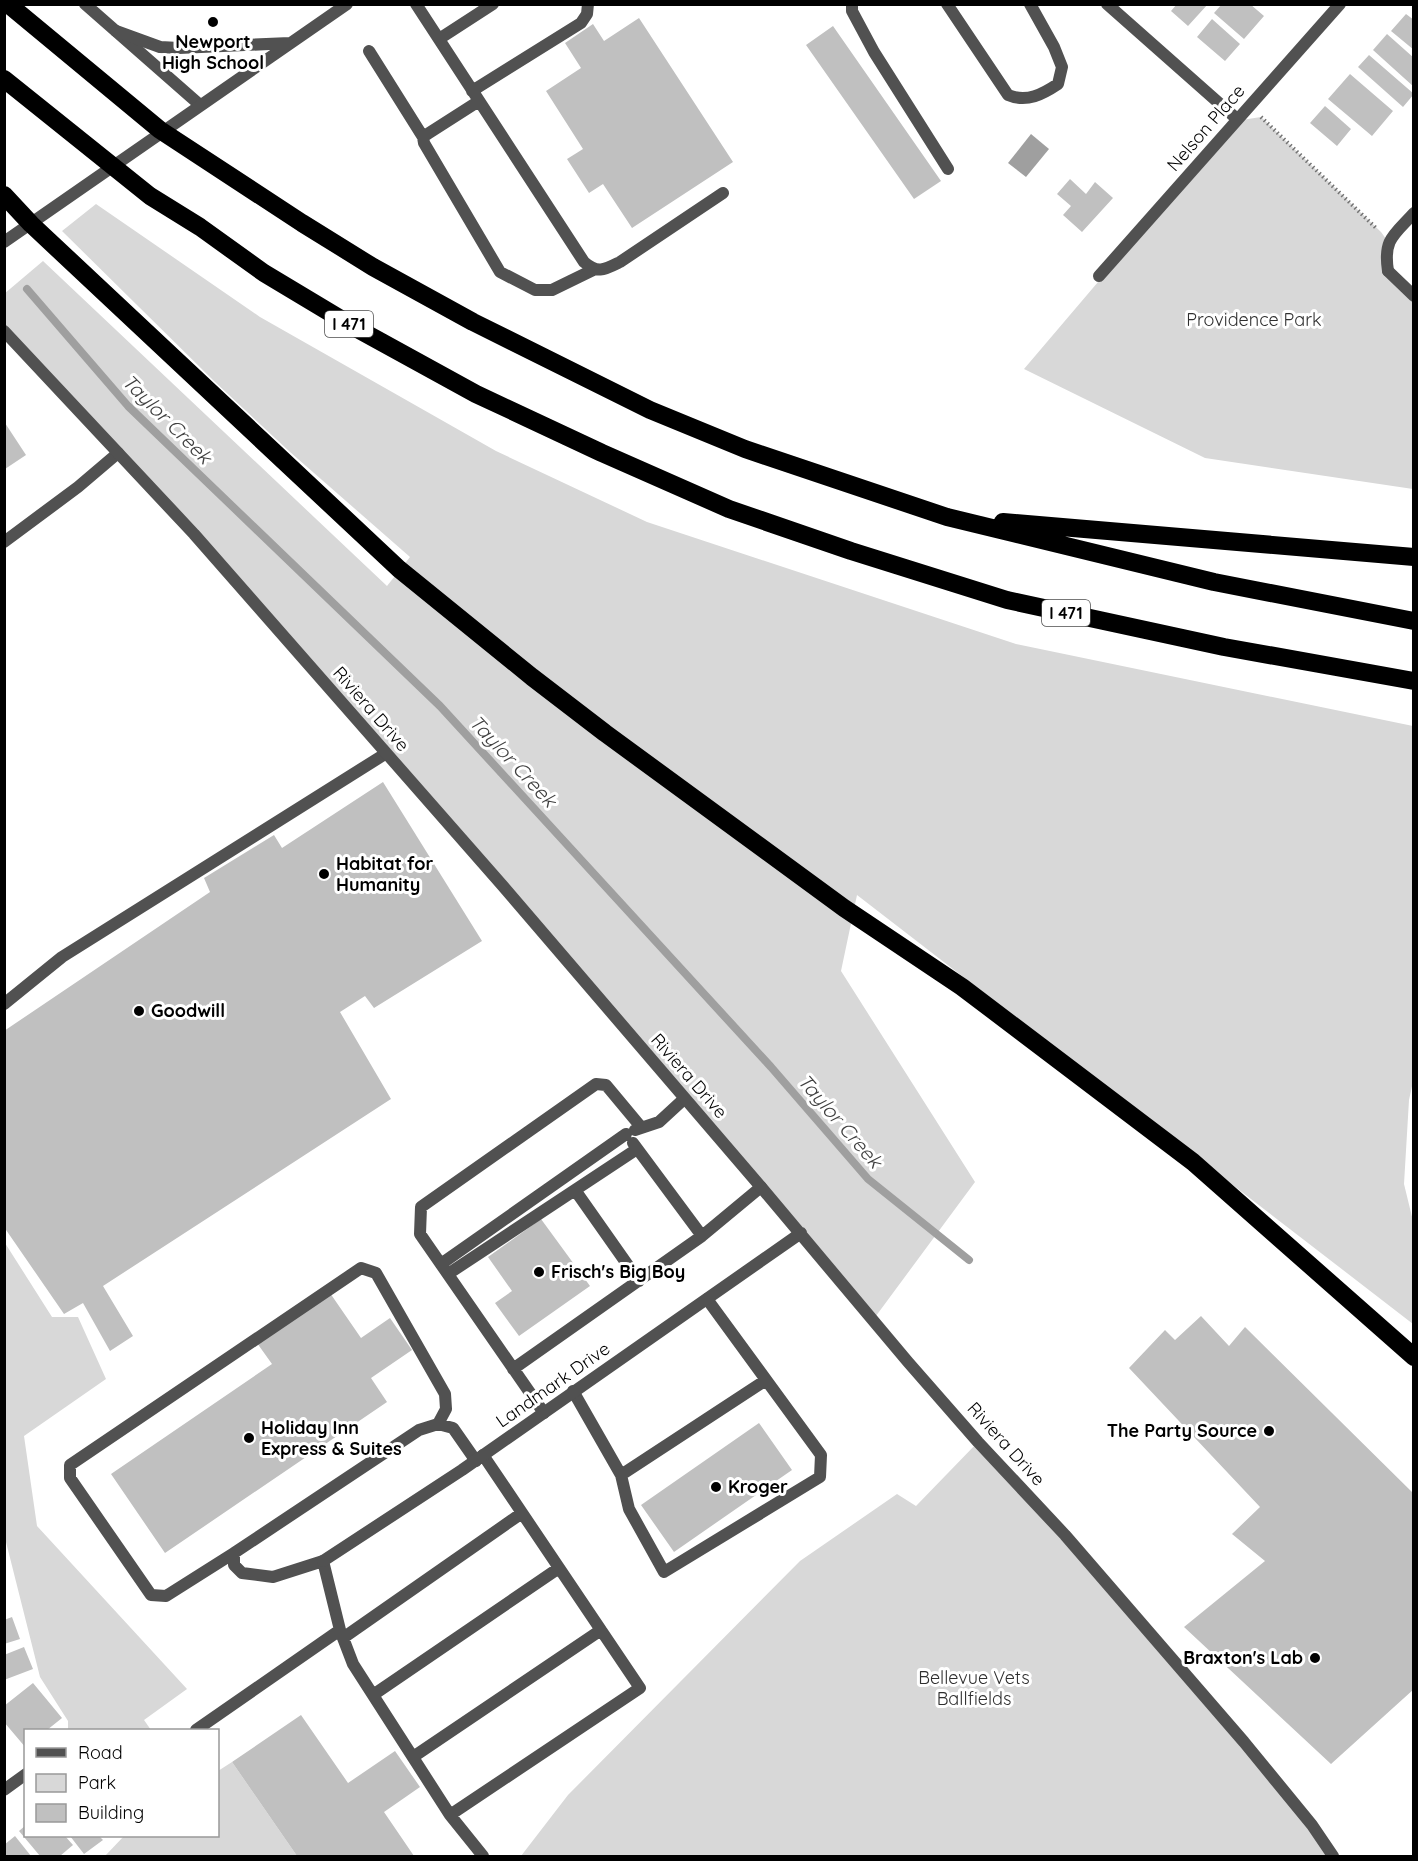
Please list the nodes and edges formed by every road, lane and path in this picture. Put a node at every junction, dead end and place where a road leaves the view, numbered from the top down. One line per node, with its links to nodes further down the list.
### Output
1 (8, 4): 32 (highway)
2 (85, 4): 12 (street)
3 (347, 4): 14 (street)
4 (416, 4): 13 (street)
5 (493, 4): 13 (street)
6 (588, 4): 17 (street)
7 (852, 4): 21 (street)
8 (947, 4): 9 (street)
9 (1030, 4)
10 (1107, 4): 19 (street)
11 (1340, 4): 19 (street, Nelson Place)
12 (116, 31): 14 (street); 18 (street)
13 (439, 39): 17 (street)
14 (291, 43): 18 (street)
15 (369, 51): 20 (street)
16 (4, 79): 36 (highway, I 471)
17 (476, 96): 20 (street); 27 (street)
18 (200, 105): 25 (street)
19 (1237, 119): 26 (path); 28 (street, Nelson Place)
20 (423, 137): 27 (street)
21 (948, 169)
22 (723, 193): 27 (street)
23 (4, 195): 50 (highway)
24 (1413, 213): 26 (street)
25 (4, 243)
26 (1389, 243): 29 (street)
27 (593, 270)
28 (1099, 276)
29 (1413, 296)
30 (4, 331): 31 (street, Riviera Drive)
31 (118, 453): 33 (street); 37 (street, Riviera Drive)
32 (947, 517): 34 (highway); 35 (highway)
33 (4, 542)
34 (1413, 557)
35 (1413, 621)
36 (1413, 681)
37 (385, 754): 38 (street); 39 (street, Riviera Drive)
38 (4, 1004)
39 (684, 1099): 40 (street); 43 (street, Riviera Drive)
40 (641, 1127): 41 (street); 47 (street)
41 (626, 1134): 42 (street); 47 (street)
42 (637, 1149): 44 (street); 46 (street)
43 (761, 1186): 45 (street, Riviera Drive); 46 (street)
44 (575, 1190): 47 (street); 48 (street)
45 (801, 1233): 49 (street, Landmark Drive); 71 (street, Riviera Drive)
46 (702, 1236): 48 (street)
47 (445, 1269): 51 (street)
48 (639, 1281): 51 (street)
49 (707, 1299): 52 (street); 53 (street, Landmark Drive)
50 (1413, 1357)
51 (513, 1369): 54 (street)
52 (766, 1380): 57 (street); 57 (street)
53 (573, 1391): 54 (street, Landmark Drive); 57 (street)
54 (544, 1413): 56 (street, Landmark Drive)
55 (438, 1424): 56 (street); 59 (street); 59 (street)
56 (479, 1458): 58 (street); 60 (street, Landmark Drive)
57 (621, 1474)
58 (522, 1513): 61 (street); 63 (street)
59 (234, 1553): 60 (street, Landmark Drive)
60 (323, 1561): 63 (street)
61 (559, 1568): 62 (street); 64 (street)
62 (601, 1630): 66 (street); 69 (street)
63 (342, 1634): 64 (street); 65 (street)
64 (374, 1695): 66 (street)
65 (199, 1729)
66 (413, 1757): 69 (street)
67 (24, 1775): 68 (street)
68 (4, 1790)
69 (450, 1815): 70 (street)
70 (483, 1857)
71 (1334, 1857)

